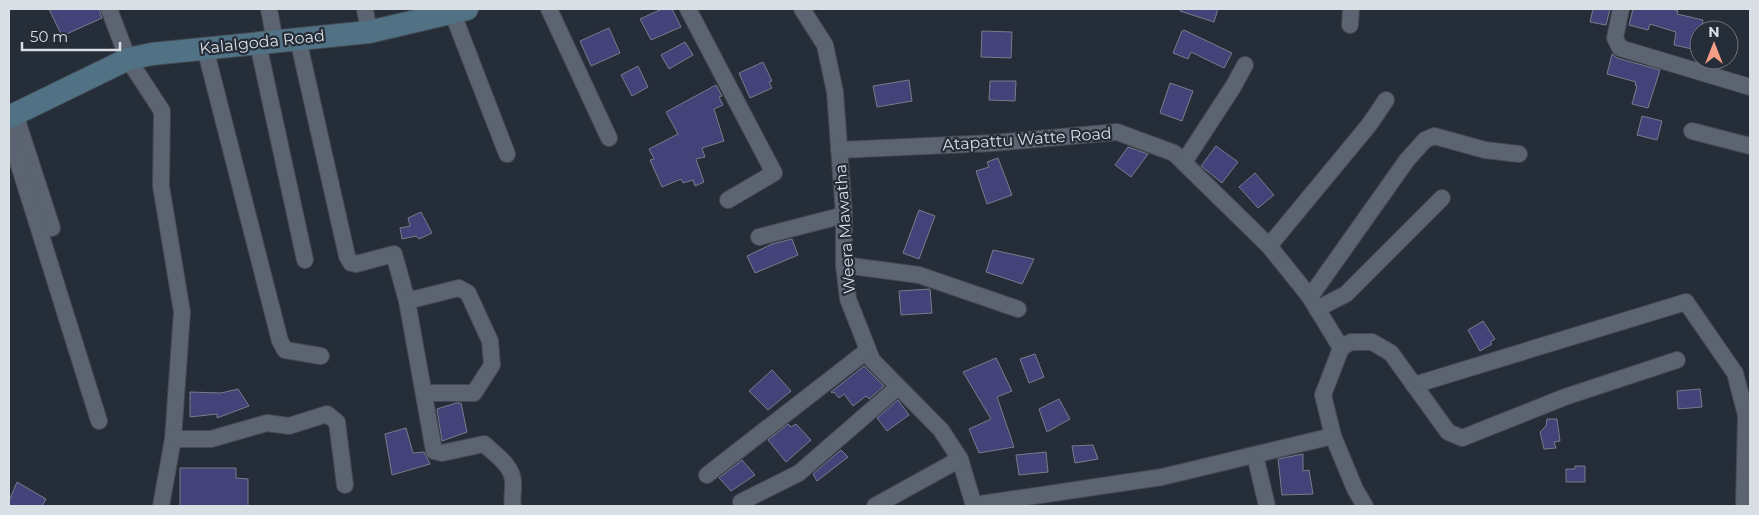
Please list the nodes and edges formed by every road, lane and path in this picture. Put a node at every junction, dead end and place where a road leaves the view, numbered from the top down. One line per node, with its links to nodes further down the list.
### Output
1 (109, 9): 15 (street)
2 (269, 9): 13 (street)
3 (365, 9): 11 (street)
4 (549, 9): 21 (street)
5 (688, 9): 28 (street)
6 (802, 9): 23 (street, Weera Mawatha)
7 (1351, 9): 10 (street)
8 (1621, 9): 17 (street)
9 (457, 10): 11 (street, Kalalgoda Road); 24 (street)
10 (1350, 25)
11 (369, 32): 12 (street, Kalalgoda Road)
12 (298, 39): 13 (street, Kalalgoda Road); 35 (street)
13 (266, 43): 14 (street, Kalalgoda Road); 33 (street)
14 (205, 48): 15 (street, Kalalgoda Road); 40 (street)
15 (128, 58): 19 (street, Kalalgoda Road); 47 (street)
16 (1245, 65): 26 (street)
17 (1750, 87)
18 (1386, 100): 32 (street)
19 (11, 121): 30 (street); 45 (street)
20 (1692, 131): 22 (street)
21 (609, 138)
22 (1750, 146)
23 (839, 150): 26 (street, Atapattu Watte Road); 29 (street, Weera Mawatha)
24 (507, 154)
25 (1519, 154): 36 (street)
26 (1184, 162): 32 (street, Atapattu Watte Road)
27 (1442, 198): 36 (street)
28 (728, 200)
29 (844, 215): 31 (street); 34 (street, Weera Mawatha)
30 (52, 228)
31 (759, 238)
32 (1269, 246): 36 (street, Atapattu Watte Road)
33 (305, 260)
34 (844, 265): 37 (street); 39 (street, Weera Mawatha)
35 (407, 300): 44 (street); 44 (street)
36 (1313, 303): 38 (street, Atapattu Watte Road)
37 (1018, 309)
38 (1341, 348): 42 (street); 46 (street)
39 (868, 350): 43 (street, Weera Mawatha); 50 (street)
40 (320, 356)
41 (1677, 360): 42 (street)
42 (1414, 385): 59 (street)
43 (898, 387): 49 (street, Weera Mawatha); 52 (street)
44 (424, 394): 54 (street)
45 (99, 421)
46 (1333, 436): 48 (street); 58 (street)
47 (173, 439): 51 (street); 53 (street)
48 (1255, 456): 56 (street); 57 (street)
49 (960, 459): 55 (street); 56 (street, Weera Mawatha)
50 (707, 475)
51 (345, 485)
52 (741, 502)
53 (161, 506)
54 (512, 506)
55 (874, 506)
56 (974, 506)
57 (1267, 506)
58 (1365, 506)
59 (1744, 506)

